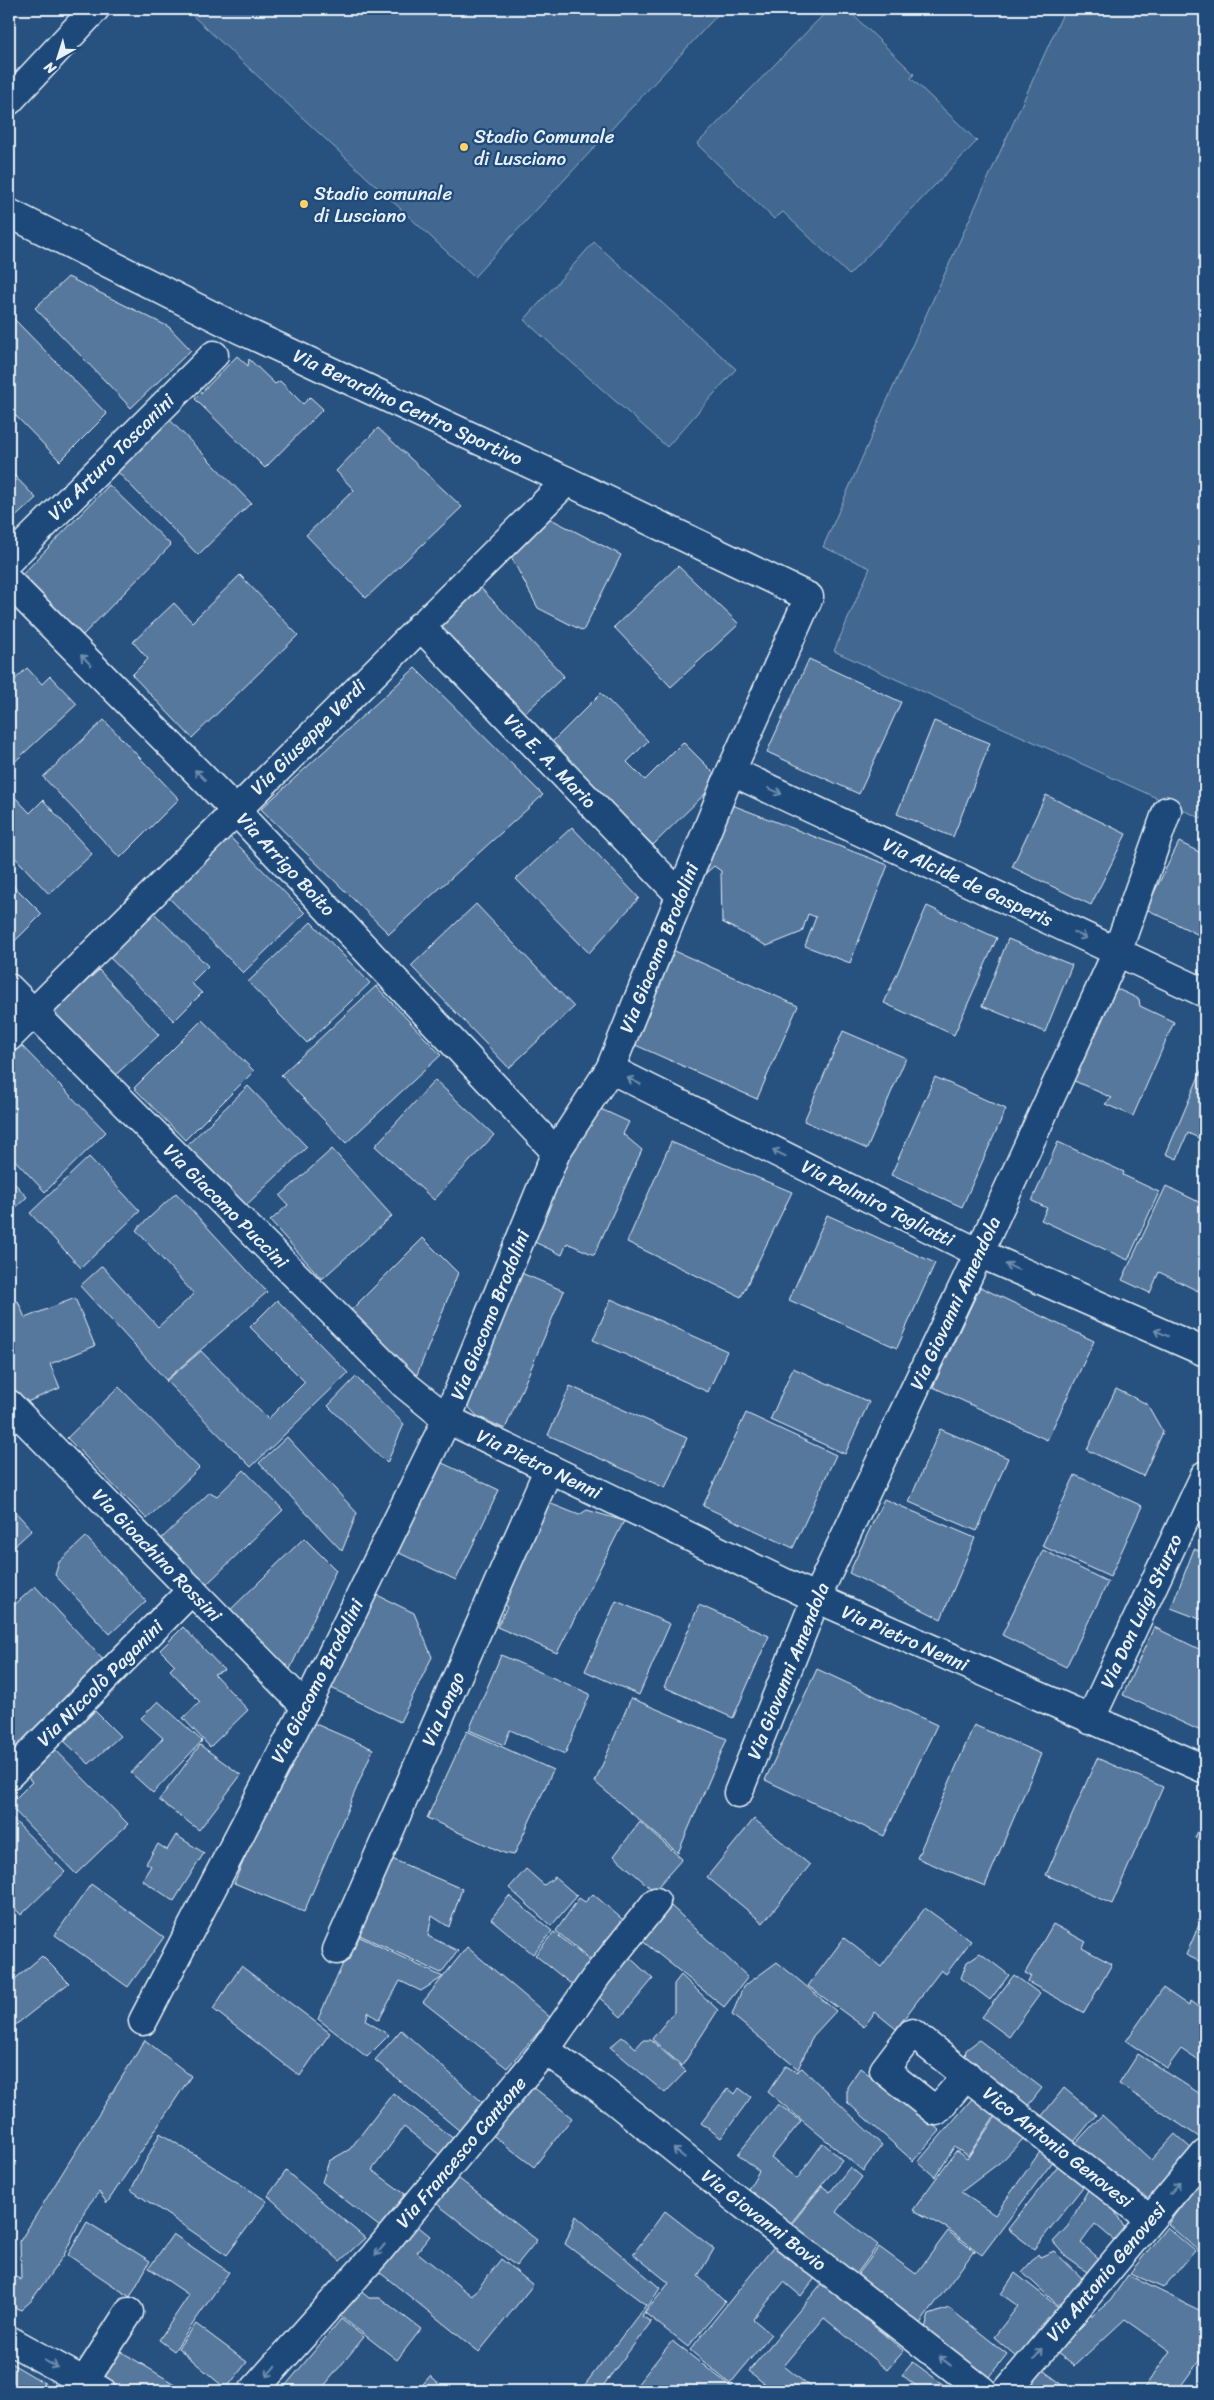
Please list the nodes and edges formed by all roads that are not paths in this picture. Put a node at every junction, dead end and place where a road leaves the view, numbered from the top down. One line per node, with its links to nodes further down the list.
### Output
1 (95, 9): 2 (street)
2 (9, 101)
3 (9, 213): 5 (street, Via Berardino Centro Sportivo)
4 (214, 355): 6 (street, Via Arturo Toscanini)
5 (567, 480): 8 (street, Via Berardino Centro Sportivo); 9 (street, Via Giuseppe Verdi)
6 (9, 560)
7 (9, 582): 11 (street, Via Arrigo Boito, one-way to 7)
8 (809, 597): 10 (street, Via Giacomo Brodolini)
9 (420, 626): 11 (street, Via Giuseppe Verdi); 13 (street, Via E. A. Mario)
10 (731, 771): 13 (street, Via Giacomo Brodolini); 14 (street, Via Alcide de Gasperis, one-way to 14)
11 (235, 810): 17 (street, Via Giuseppe Verdi); 20 (street, Via Arrigo Boito)
12 (1167, 811): 14 (street, Via Giovanni Amendola)
13 (680, 896): 19 (street, Via Giacomo Brodolini)
14 (1118, 952): 16 (street, Via Alcide de Gasperis); 21 (street, Via Giovanni Amendola)
15 (9, 988): 17 (street, Via Giacomo Puccini)
16 (1205, 993)
17 (34, 1013): 18 (street, Via Giuseppe Verdi); 24 (street, Via Giacomo Puccini)
18 (9, 1037)
19 (610, 1069): 20 (street, Via Giacomo Brodolini); 21 (street, Via Palmiro Togliatti, one-way to 19)
20 (556, 1152): 24 (street, Via Giacomo Brodolini)
21 (979, 1253): 22 (street, Via Palmiro Togliatti, one-way to 21); 28 (street, Via Giovanni Amendola)
22 (1205, 1352)
23 (9, 1404): 27 (street, Via Gioachino Rossini)
24 (447, 1419): 25 (street, Via Pietro Nenni); 29 (street, Via Giacomo Brodolini)
25 (549, 1468): 28 (street, Via Pietro Nenni); 35 (street, Via Longo)
26 (1205, 1475): 30 (street, Via Don Luigi Sturzo)
27 (192, 1590): 29 (street, Via Gioachino Rossini); 32 (street, Via Niccolò Paganini)
28 (816, 1598): 30 (street, Via Pietro Nenni); 33 (street, Via Giovanni Amendola)
29 (306, 1707): 36 (street, Via Giacomo Brodolini)
30 (1090, 1720): 31 (street, Via Pietro Nenni)
31 (1205, 1769)
32 (9, 1775)
33 (738, 1793)
34 (656, 1902): 37 (street, Via Francesco Cantone)
35 (337, 1950)
36 (143, 2020)
37 (545, 2050): 44 (street, Via Francesco Cantone, one-way to 44); 45 (street, Via Giovanni Bovio, one-way to 37)
38 (967, 2075): 40 (street, Vico Antonio Genovesi)
39 (1205, 2154): 40 (street, Via Antonio Genovesi, one-way to 39)
40 (1149, 2219): 46 (street, Via Antonio Genovesi, one-way to 40)
41 (129, 2312): 43 (street)
42 (9, 2340): 43 (street, one-way to 43)
43 (93, 2386)
44 (253, 2391)
45 (983, 2391)
46 (1007, 2391)

